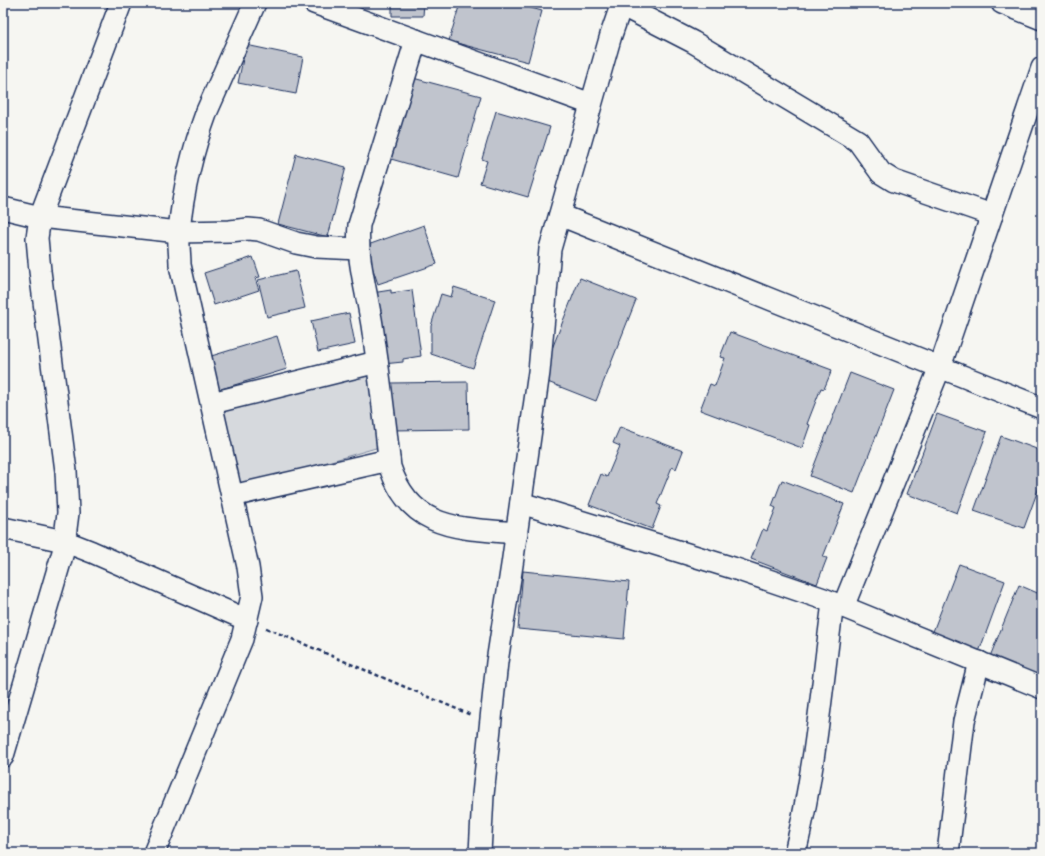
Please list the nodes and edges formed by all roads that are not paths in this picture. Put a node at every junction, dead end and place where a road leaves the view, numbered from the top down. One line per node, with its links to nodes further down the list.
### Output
1 (121, 3): 14 (street)
2 (255, 3): 15 (street)
3 (314, 3): 7 (street)
4 (1002, 3): 6 (street)
5 (622, 4): 9 (street); 13 (street)
6 (1042, 19)
7 (416, 40): 9 (street); 16 (street)
8 (1042, 68): 10 (street)
9 (591, 104): 12 (street)
10 (1034, 116): 13 (street)
11 (3, 208): 14 (street)
12 (560, 215): 18 (street); 23 (street)
13 (992, 215): 18 (street)
14 (40, 217): 15 (street); 26 (street)
15 (179, 232): 16 (street); 19 (street)
16 (359, 249): 17 (street)
17 (377, 362): 19 (street); 21 (street)
18 (940, 367): 20 (street); 27 (street)
19 (212, 403): 22 (street)
20 (1042, 408)
21 (390, 460): 22 (street); 25 (street)
22 (232, 496): 28 (street)
23 (521, 503): 25 (street); 27 (street)
24 (3, 528): 26 (street)
25 (517, 533): 33 (street)
26 (64, 541): 28 (street); 31 (street)
27 (838, 605): 29 (street); 34 (street)
28 (247, 620): 32 (street)
29 (979, 662): 30 (street); 35 (street)
30 (1042, 688)
31 (3, 756)
32 (154, 853)
33 (480, 853)
34 (795, 853)
35 (948, 853)

